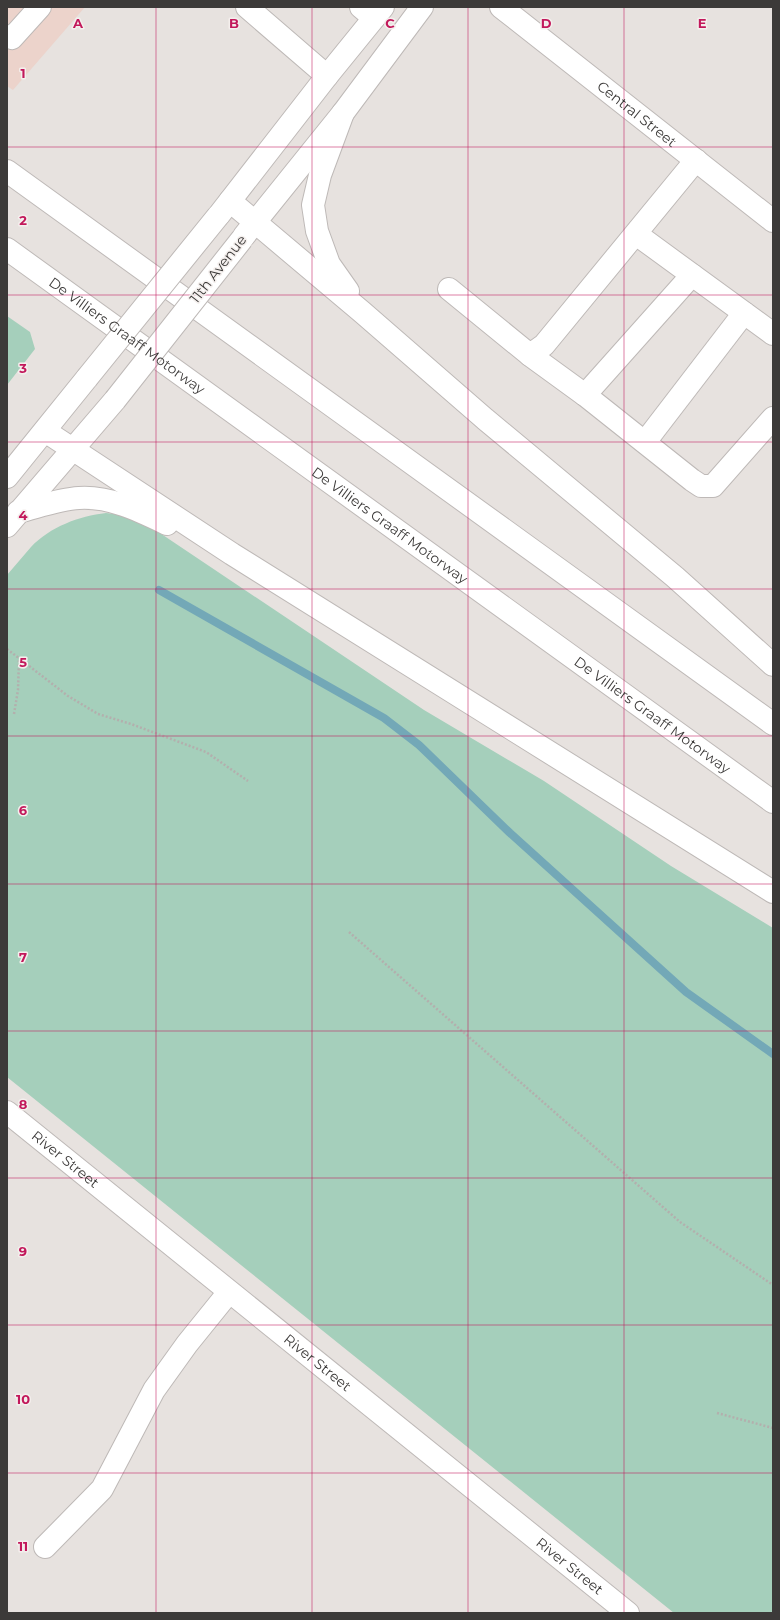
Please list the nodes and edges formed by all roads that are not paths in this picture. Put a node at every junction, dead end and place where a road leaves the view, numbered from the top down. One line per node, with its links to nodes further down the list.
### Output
1 (40, 7): 6 (main road)
2 (247, 7): 7 (main road)
3 (422, 7): 8 (main road, 11th Avenue)
4 (501, 7): 9 (main road, Central Street)
5 (372, 11): 7 (main road)
6 (7, 36)
7 (327, 76): 11 (main road)
8 (343, 113): 13 (main road, 11th Avenue); 18 (main road)
9 (696, 160): 12 (main road, Central Street); 14 (main road)
10 (7, 171): 31 (main road)
11 (224, 209): 13 (main road); 24 (main road, bridge)
12 (773, 221)
13 (248, 231): 18 (main road); 26 (main road, 11th Avenue, bridge)
14 (636, 234): 16 (main road); 21 (main road)
15 (7, 249): 32 (main road, De Villiers Graaff Motorway)
16 (692, 275): 19 (main road); 22 (main road)
17 (449, 289): 21 (main road)
18 (362, 312): 30 (main road)
19 (744, 313): 20 (main road); 25 (main road)
20 (773, 334)
21 (530, 355): 22 (main road)
22 (585, 395): 25 (main road)
23 (773, 418): 25 (main road)
24 (45, 431): 26 (main road); 27 (main road)
25 (645, 442)
26 (71, 450): 28 (main road, 11th Avenue); 29 (main road)
27 (7, 477)
28 (13, 519): 29 (main road)
29 (232, 554): 33 (main road)
30 (773, 665)
31 (773, 724)
32 (773, 802)
33 (773, 892)
34 (7, 1112): 35 (main road, River Street)
35 (229, 1292): 36 (main road); 37 (main road, River Street)
36 (45, 1547)
37 (628, 1613)

